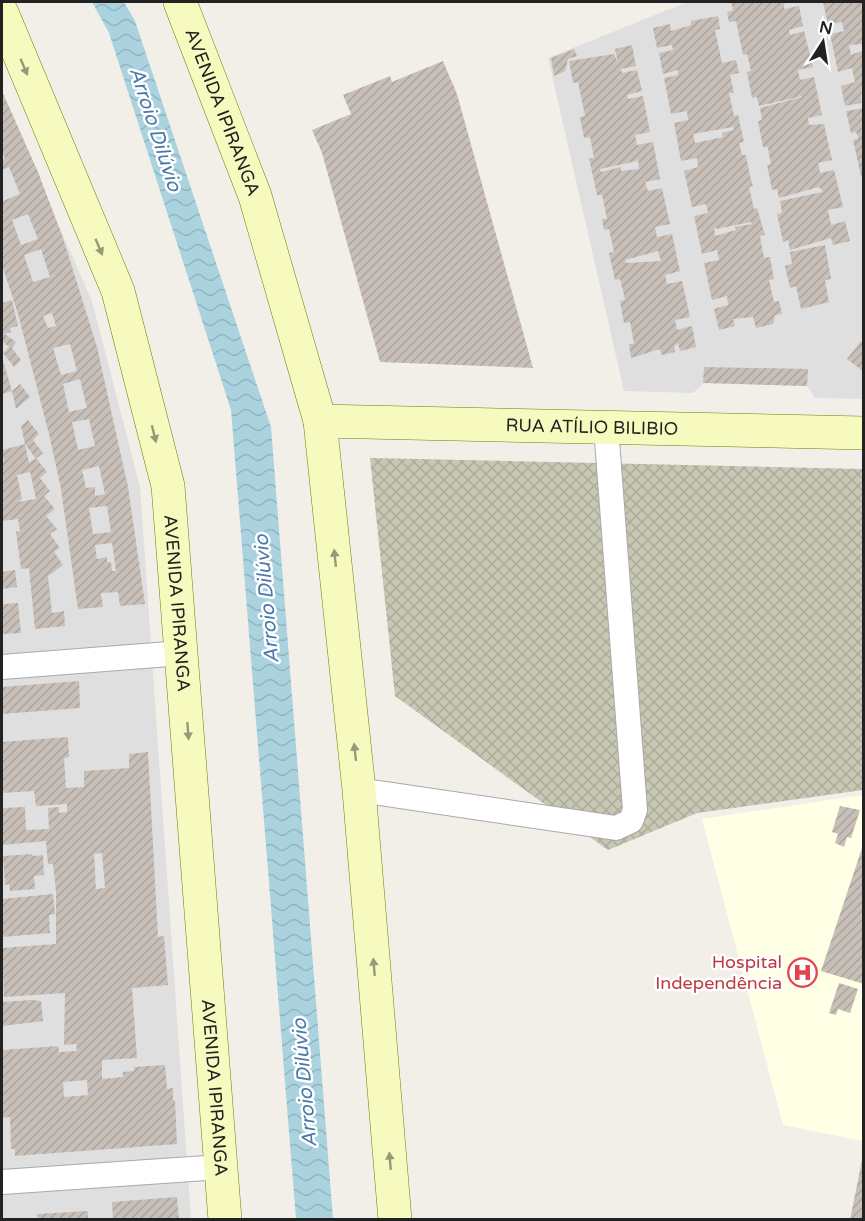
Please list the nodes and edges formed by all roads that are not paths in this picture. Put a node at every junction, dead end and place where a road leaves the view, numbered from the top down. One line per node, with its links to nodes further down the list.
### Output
1 (180, 2): 3 (main road, AVENIDA IPIRANGA)
2 (2, 13): 6 (main road, AVENIDA IPIRANGA, one-way to 6)
3 (320, 421): 4 (main road, RUA ATÍLIO BILIBIO); 8 (main road, AVENIDA IPIRANGA, one-way to 3)
4 (606, 427): 5 (main road, RUA ATÍLIO BILIBIO); 8 (street)
5 (864, 433)
6 (182, 653): 7 (street); 9 (main road, AVENIDA IPIRANGA, one-way to 9)
7 (2, 667)
8 (359, 790): 12 (main road, AVENIDA IPIRANGA, one-way to 8)
9 (220, 1167): 10 (street); 11 (main road, AVENIDA IPIRANGA)
10 (2, 1182)
11 (225, 1220)
12 (395, 1220)

